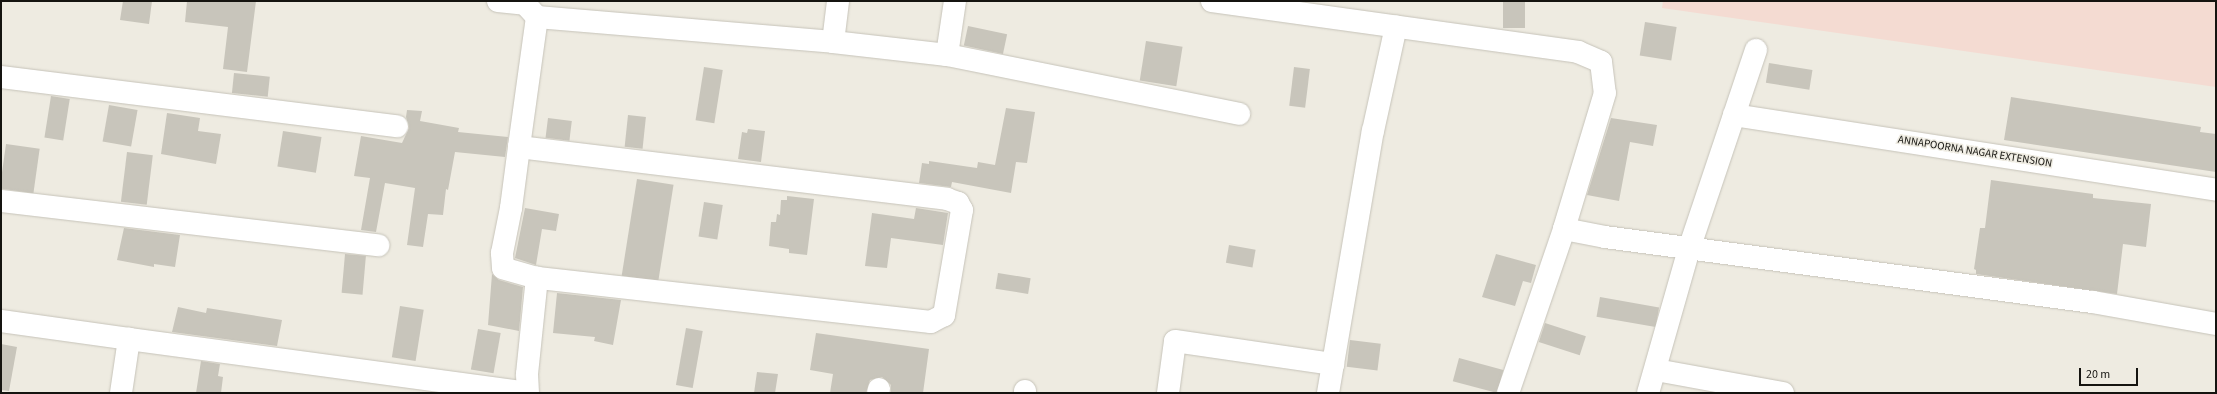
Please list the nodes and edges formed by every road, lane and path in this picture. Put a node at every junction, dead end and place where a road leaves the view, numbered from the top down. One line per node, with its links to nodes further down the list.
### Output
1 (498, 1): 5 (street)
2 (838, 1): 7 (street)
3 (954, 1): 9 (street)
4 (1216, 1): 6 (street)
5 (537, 17): 7 (street); 14 (street)
6 (1396, 26): 17 (street); 24 (street)
7 (833, 42): 9 (street)
8 (1756, 50): 12 (street)
9 (947, 55): 11 (street)
10 (1, 77): 13 (street)
11 (1239, 114)
12 (1734, 115): 15 (street, ANNAPOORNA NAGAR EXTENSION); 19 (street)
13 (397, 126)
14 (519, 147): 20 (street); 20 (street)
15 (2216, 190)
16 (1, 201): 18 (street)
17 (1564, 229): 19 (street); 30 (street)
18 (378, 245)
19 (1689, 249): 22 (street); 25 (street)
20 (537, 278): 27 (street)
21 (1, 321): 23 (street)
22 (2216, 324)
23 (129, 339): 26 (street); 27 (street)
24 (1333, 364): 28 (street); 29 (street)
25 (1656, 370): 31 (street); 32 (street)
26 (121, 393)
27 (527, 393)
28 (1168, 393)
29 (1328, 393)
30 (1508, 393)
31 (1648, 393)
32 (1783, 393)

